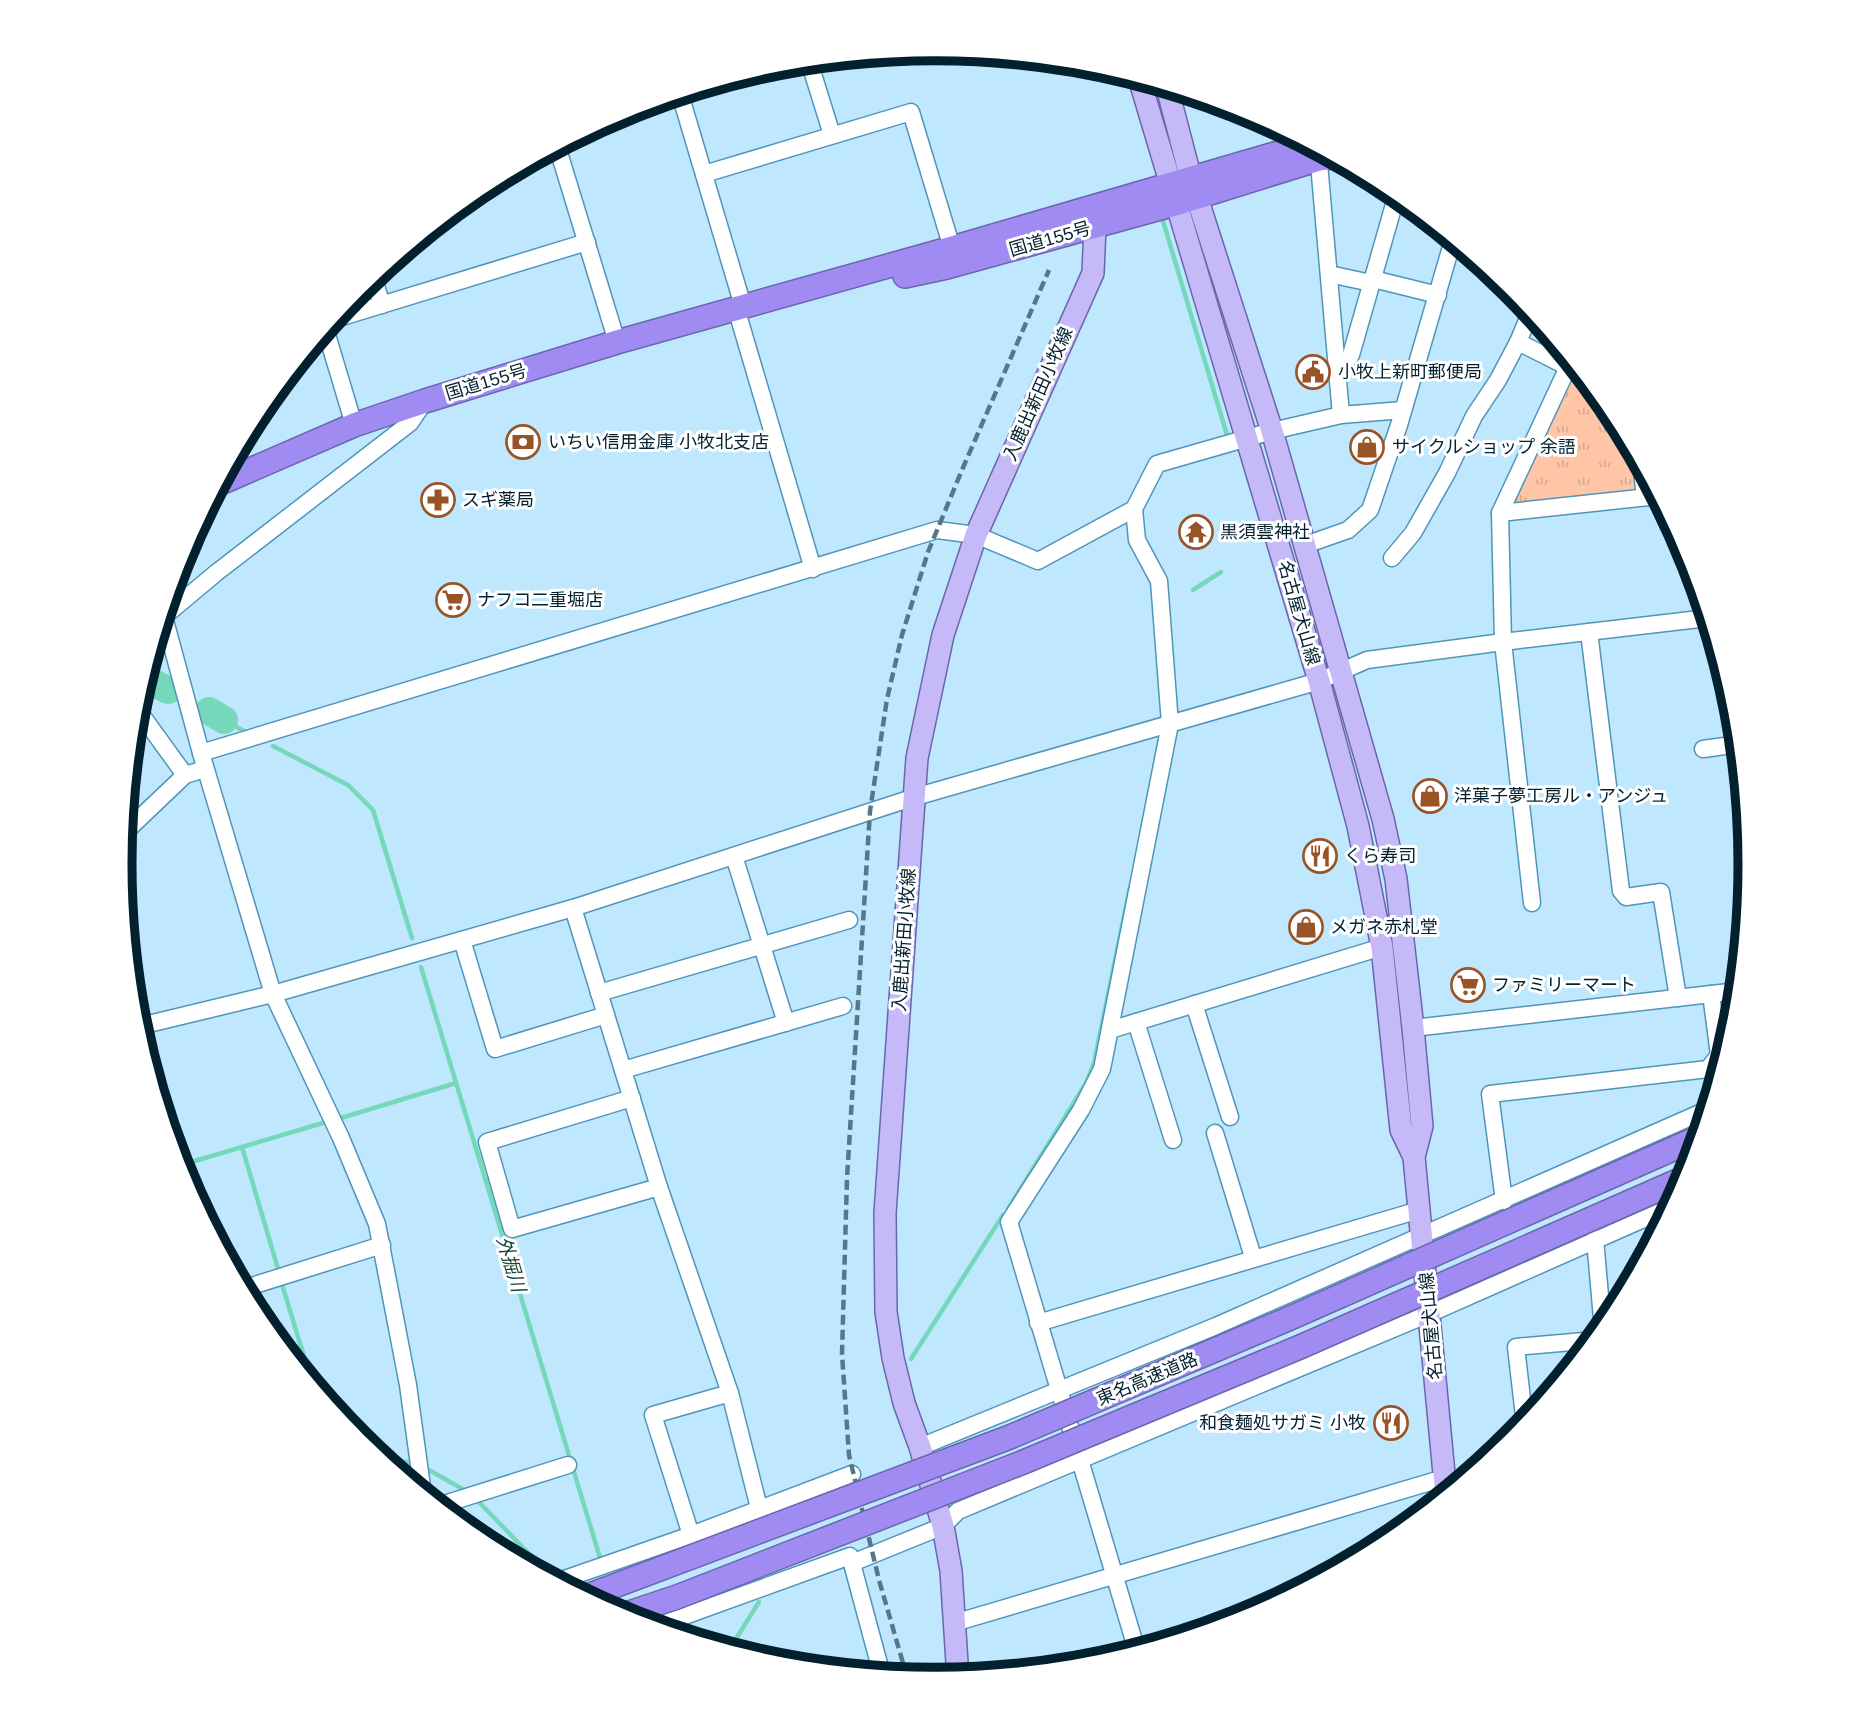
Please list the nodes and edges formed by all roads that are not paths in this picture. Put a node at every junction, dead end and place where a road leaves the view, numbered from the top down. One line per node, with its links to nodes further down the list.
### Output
1 (812, 71): 5 (street)
2 (1143, 89): 10 (main road, 名古屋犬山線)
3 (1168, 97): 10 (main road, 名古屋犬山線)
4 (683, 102): 9 (street)
5 (832, 135): 9 (street); 14 (street)
6 (1310, 155): 10 (highway, 国道155号)
7 (555, 157): 13 (street)
8 (1321, 160): 16 (street)
9 (704, 174): 21 (street)
10 (1183, 191): 12 (highway, 国道155号); 14 (highway, 国道155号); 34 (main road, 名古屋犬山線); 35 (main road, 名古屋犬山線)
11 (1394, 206): 17 (street)
12 (1095, 226): 21 (highway, 国道155号); 40 (main road, 入鹿出新田小牧線)
13 (587, 242): 20 (street); 25 (street)
14 (952, 248): 21 (highway, 国道155号)
15 (1451, 249): 19 (street)
16 (1329, 274): 17 (street); 29 (street)
17 (1372, 281): 19 (street); 29 (street)
18 (377, 288): 20 (street)
19 (1438, 295): 31 (street)
20 (382, 305): 22 (street)
21 (747, 305): 25 (highway, 国道155号); 43 (street)
22 (350, 314)
23 (1526, 322): 26 (street)
24 (328, 339): 33 (street)
25 (617, 342): 30 (highway, 国道155号)
26 (1518, 342): 27 (street); 42 (street)
27 (1559, 360)
28 (1569, 372): 39 (street)
29 (1338, 373): 32 (street)
30 (425, 401): 33 (highway, 国道155号); 44 (street)
31 (1403, 410): 32 (street); 41 (street)
32 (1341, 415): 34 (street)
33 (354, 425): 36 (highway, 国道155号)
34 (1272, 431): 35 (street); 41 (main road, 名古屋犬山線)
35 (1248, 440): 38 (street); 50 (main road, 名古屋犬山線)
36 (231, 478)
37 (1648, 496): 39 (street)
38 (1134, 509): 40 (street); 52 (street)
39 (1500, 513): 48 (street)
40 (976, 535): 43 (street); 58 (main road, 入鹿出新田小牧線)
41 (1305, 545): 49 (main road, 名古屋犬山線)
42 (1392, 558)
43 (813, 569): 55 (street)
44 (173, 608)
45 (1700, 619): 47 (street)
46 (167, 630): 55 (street)
47 (1590, 632): 48 (street); 71 (street)
48 (1503, 642): 49 (street); 61 (street)
49 (1342, 673): 50 (street); 78 (main road, 名古屋犬山線)
50 (1319, 681): 52 (street); 66 (main road, 名古屋犬山線)
51 (145, 720): 57 (street)
52 (1170, 724): 58 (street); 79 (street)
53 (1729, 745): 54 (street)
54 (1703, 749)
55 (201, 752): 56 (street)
56 (205, 769): 57 (street); 69 (street)
57 (185, 775): 59 (street)
58 (915, 797): 60 (street); 109 (main road, 入鹿出新田小牧線)
59 (133, 825)
60 (734, 856): 62 (street); 65 (street)
61 (1532, 904)
62 (573, 908): 64 (street); 67 (street)
63 (849, 920): 65 (street)
64 (462, 940): 69 (street); 74 (street)
65 (762, 945): 67 (street); 76 (street)
66 (1382, 947): 72 (street); 89 (main road, 名古屋犬山線)
67 (599, 993): 74 (street)
68 (1727, 993): 70 (street)
69 (273, 994): 77 (street); 97 (street)
70 (1711, 995): 71 (street); 80 (street)
71 (1678, 998): 78 (street)
72 (1194, 1004): 75 (street); 85 (street)
73 (843, 1006): 76 (street)
74 (606, 1015): 82 (street)
75 (1136, 1022): 79 (street); 87 (street)
76 (786, 1023): 82 (street)
77 (148, 1024)
78 (1413, 1028): 89 (main road, 名古屋犬山線)
79 (1110, 1030): 102 (street)
80 (1718, 1044)
81 (1713, 1062): 92 (street)
82 (623, 1070): 83 (street)
83 (632, 1098): 91 (street); 91 (street)
84 (1698, 1115): 92 (street)
85 (1230, 1117)
86 (1215, 1133): 98 (street)
87 (1173, 1140)
88 (1688, 1143): 123 (highway, 東名高速道路, bridge)
89 (1414, 1157): 93 (main road, 名古屋犬山線)
90 (1672, 1184): 124 (highway, 東名高速道路, bridge)
91 (659, 1187): 107 (street)
92 (1504, 1201): 95 (street)
93 (1419, 1210): 95 (main road, 名古屋犬山線); 98 (street)
94 (1659, 1212): 96 (street)
95 (1422, 1236): 100 (main road, 名古屋犬山線); 103 (street)
96 (1595, 1239): 100 (street); 101 (street)
97 (382, 1245): 99 (street); 113 (street)
98 (1253, 1257): 102 (street)
99 (251, 1286)
100 (1430, 1313): 106 (street); 114 (main road, 名古屋犬山線)
101 (1602, 1313)
102 (1038, 1323): 105 (street)
103 (1216, 1326): 105 (street); 106 (street)
104 (1581, 1341): 108 (street)
105 (1060, 1391): 109 (street); 110 (street)
106 (1246, 1391): 110 (street)
107 (730, 1393): 117 (street); 119 (street)
108 (1523, 1411)
109 (920, 1447): 118 (main road, 入鹿出新田小牧線)
110 (1080, 1461): 118 (street); 121 (street)
111 (568, 1465): 116 (street)
112 (852, 1474): 117 (street)
113 (421, 1482)
114 (1445, 1485)
115 (1442, 1487): 121 (street)
116 (447, 1503)
117 (759, 1508): 119 (street)
118 (943, 1526): 120 (street); 126 (main road, 入鹿出新田小牧線)
119 (691, 1535): 122 (street)
120 (852, 1563): 125 (street); 128 (street)
121 (1114, 1575): 126 (street); 127 (street)
122 (567, 1578)
123 (596, 1592)
124 (637, 1610)
125 (668, 1622)
126 (954, 1623): 129 (main road, 入鹿出新田小牧線)
127 (1134, 1642)
128 (880, 1666)
129 (957, 1667)

